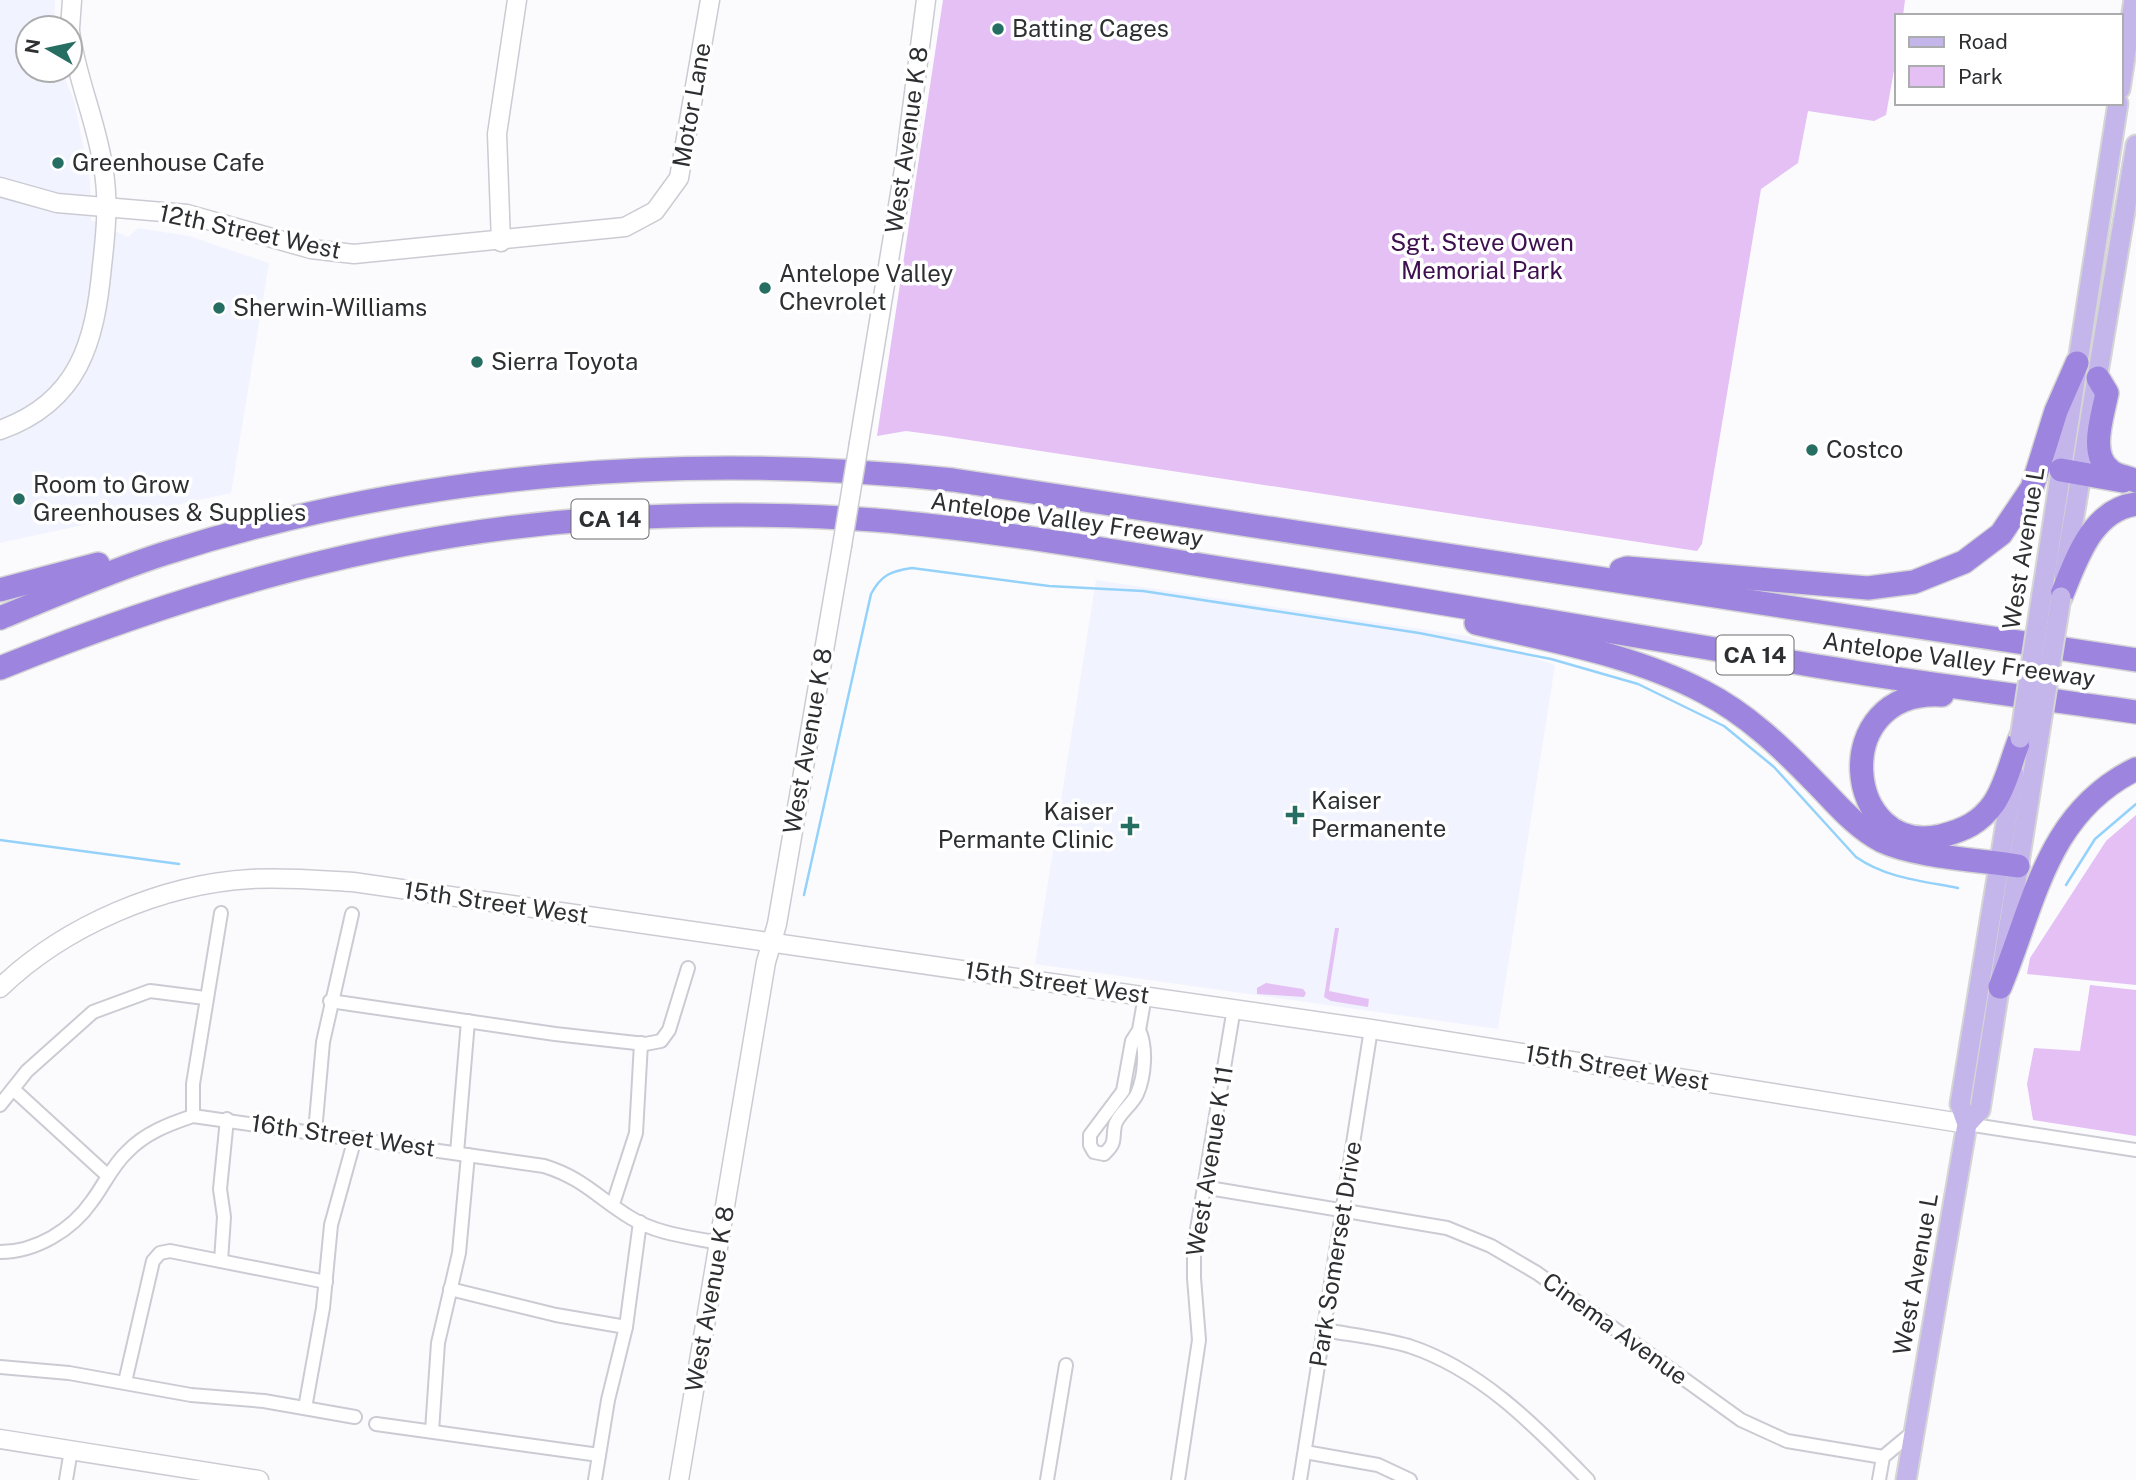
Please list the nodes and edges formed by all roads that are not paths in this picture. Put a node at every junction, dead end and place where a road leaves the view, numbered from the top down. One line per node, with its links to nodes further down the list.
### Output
1 (517, 0): 11 (street)
2 (710, 0): 11 (street, Motor Lane)
3 (926, 0): 34 (street, West Avenue K 8, bridge)
4 (2134, 0): 5 (main road)
5 (2122, 76)
6 (81, 84): 10 (street)
7 (2118, 105): 12 (main road, West Avenue L)
8 (2136, 145): 13 (main road, West Avenue L)
9 (0, 187): 10 (street, 12th Street West)
10 (108, 205): 11 (street, 12th Street West); 14 (street)
11 (501, 242)
12 (2077, 363): 15 (main road, West Avenue L); 19 (highway)
13 (2098, 378): 15 (main road, West Avenue L); 16 (highway)
14 (0, 430)
15 (2071, 472): 16 (highway); 22 (main road, West Avenue L)
16 (2136, 482)
17 (2136, 504): 22 (highway)
18 (163, 554): 19 (highway, Antelope Valley Freeway / CA 14); 20 (highway); 23 (highway, Antelope Valley Freeway / CA 14)
19 (1603, 579): 24 (highway, Antelope Valley Freeway / CA 14)
20 (0, 590)
21 (1376, 592): 27 (highway, Antelope Valley Freeway / CA 14); 28 (highway, Antelope Valley Freeway / CA 14); 31 (highway)
22 (2051, 596): 29 (main road, West Avenue L, bridge)
23 (0, 618)
24 (1942, 631): 25 (highway); 26 (highway, Antelope Valley Freeway / CA 14)
25 (2136, 644)
26 (2136, 660)
27 (0, 668)
28 (2134, 712): 29 (highway)
29 (2029, 740): 31 (main road, West Avenue L)
30 (2136, 769): 36 (highway)
31 (2009, 864): 36 (main road, West Avenue L); 52 (main road, West Avenue L)
32 (221, 913): 39 (street)
33 (352, 914): 40 (street)
34 (771, 942): 37 (street, 15th Street West); 38 (street, 15th Street West); 62 (street, West Avenue K 8)
35 (688, 968): 45 (street)
36 (2000, 987): 52 (main road, West Avenue L)
37 (0, 988)
38 (1145, 996): 41 (street, 15th Street West); 44 (street)
39 (205, 999): 46 (street); 48 (street)
40 (330, 1001): 42 (street); 53 (street)
41 (1234, 1008): 43 (street, 15th Street West); 58 (street, West Avenue K 11)
42 (468, 1021): 45 (street); 56 (street)
43 (1371, 1029): 52 (street, 15th Street West); 60 (street, Park Somerset Drive)
44 (1139, 1030): 49 (street); 51 (street)
45 (641, 1043): 59 (street)
46 (13, 1089): 47 (street); 57 (street)
47 (0, 1105)
48 (193, 1116): 50 (street, 16th Street West); 57 (street, 16th Street West)
49 (1102, 1118): 51 (street); 51 (street)
50 (228, 1119): 53 (street, 16th Street West); 64 (street)
51 (1115, 1124)
52 (1966, 1124): 55 (street, 15th Street West); 76 (main road, West Avenue L)
53 (314, 1132): 54 (street, 16th Street West)
54 (355, 1138): 56 (street, 16th Street West); 65 (street)
55 (2136, 1150)
56 (462, 1154): 59 (street, 16th Street West); 66 (street)
57 (108, 1176): 63 (street, 16th Street West)
58 (1203, 1187): 60 (street, Cinema Avenue); 87 (street, West Avenue K 11)
59 (613, 1204): 61 (street, 16th Street West)
60 (1343, 1209): 68 (street, Park Somerset Drive); 81 (street, Cinema Avenue)
61 (639, 1222): 62 (street, 16th Street West); 67 (street)
62 (719, 1242): 85 (street, West Avenue K 8)
63 (0, 1252)
64 (221, 1261): 65 (street); 71 (street)
65 (326, 1282): 72 (street)
66 (450, 1289): 67 (street); 75 (street)
67 (626, 1327): 80 (street)
68 (1324, 1330): 79 (street, Park Somerset Drive); 90 (street)
69 (1066, 1365): 86 (street)
70 (0, 1367): 71 (street)
71 (125, 1382): 72 (street)
72 (305, 1408): 73 (street)
73 (355, 1417)
74 (376, 1424): 75 (street)
75 (432, 1431): 80 (street)
76 (1913, 1433): 81 (street); 92 (main road, West Avenue L)
77 (0, 1439): 78 (street)
78 (71, 1450): 82 (street); 83 (street)
79 (1305, 1452): 88 (street, Park Somerset Drive); 89 (street)
80 (598, 1455): 84 (street)
81 (1883, 1457): 91 (street)
82 (66, 1480)
83 (259, 1480)
84 (595, 1480)
85 (679, 1480)
86 (1047, 1480)
87 (1178, 1480)
88 (1300, 1480)
89 (1410, 1480)
90 (1588, 1480)
91 (1879, 1480)
92 (1906, 1480)

